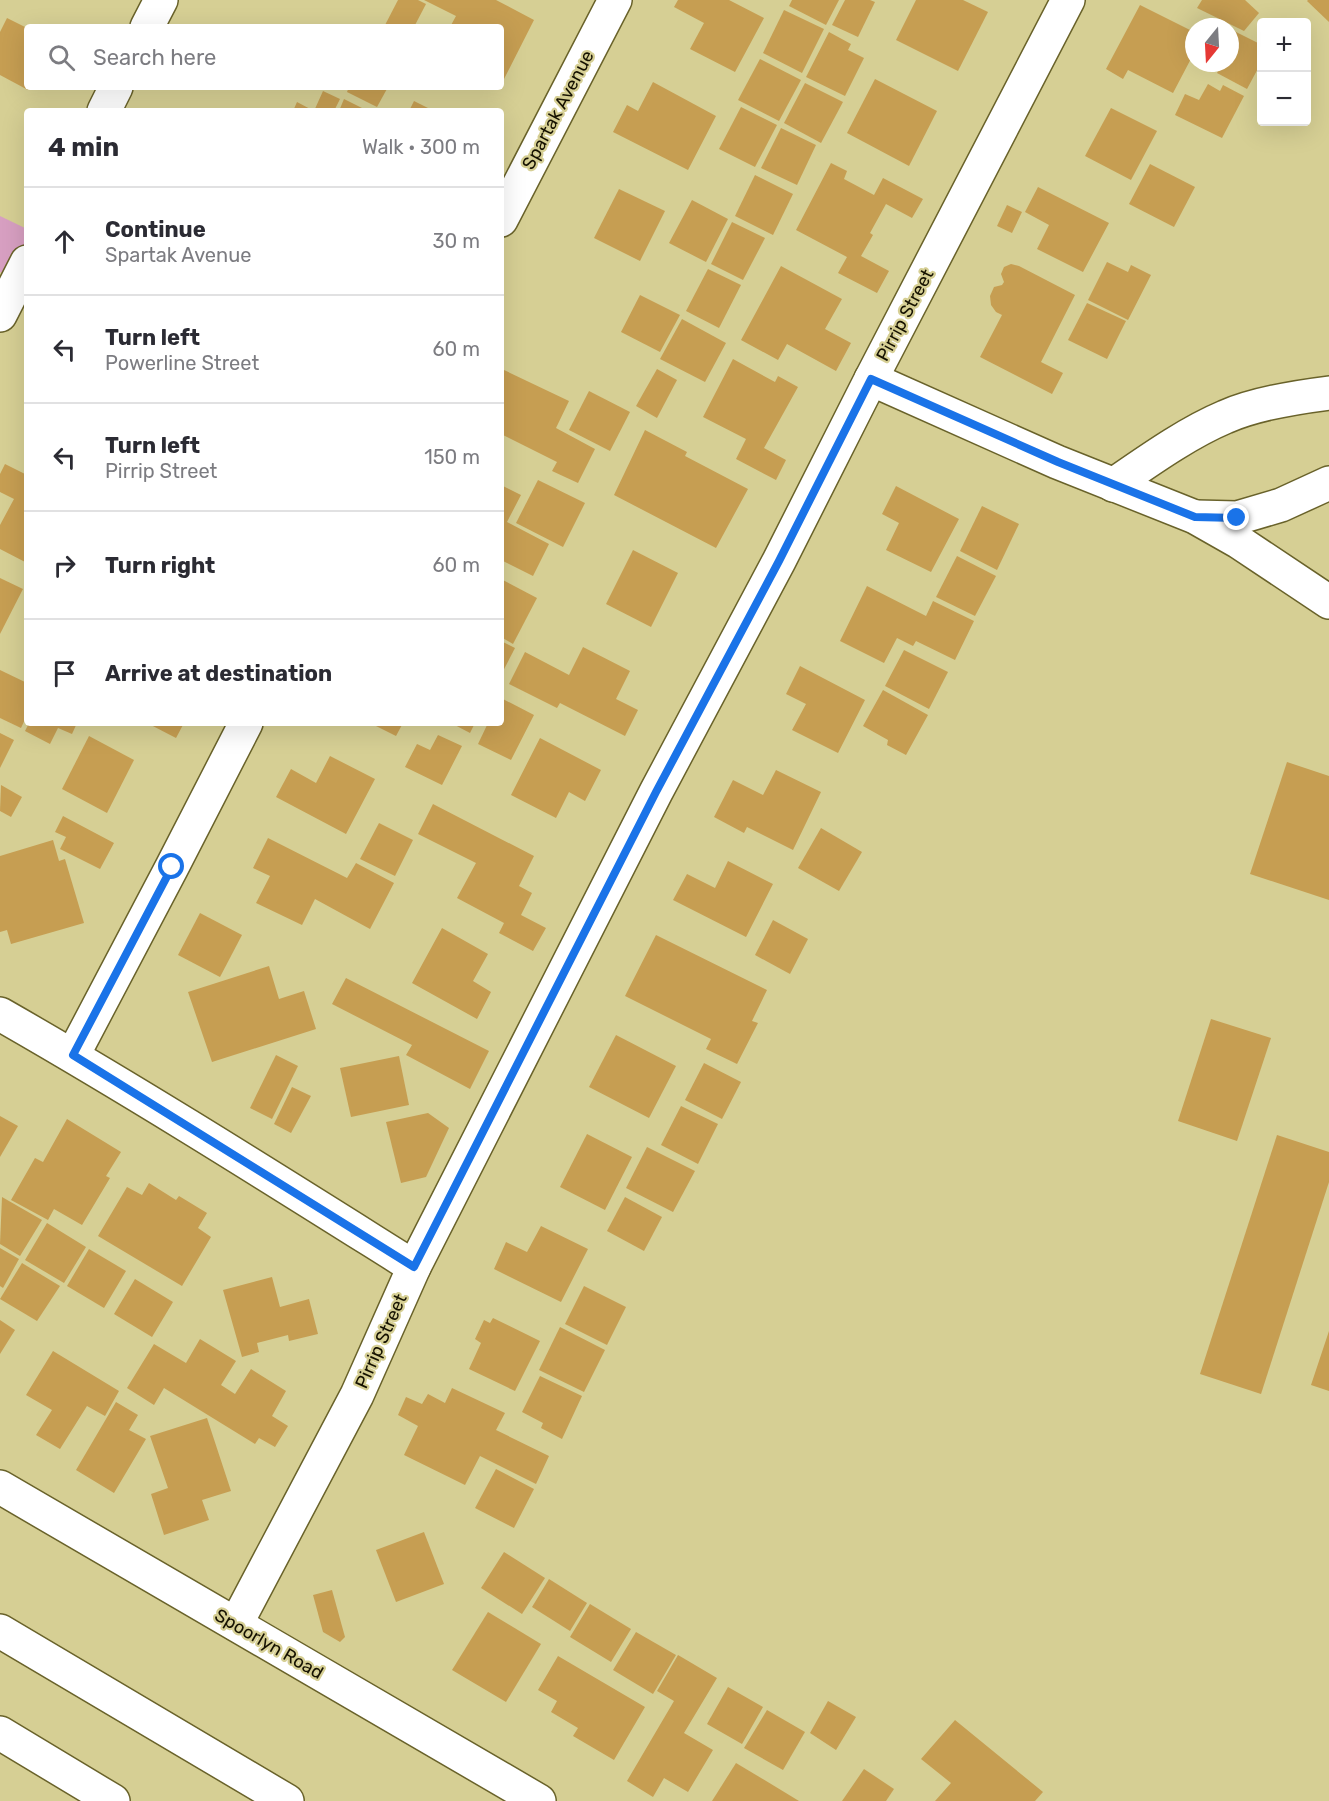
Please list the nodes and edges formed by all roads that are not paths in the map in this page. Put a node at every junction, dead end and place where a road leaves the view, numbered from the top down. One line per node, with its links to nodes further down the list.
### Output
1 (161, 0): 4 (street)
2 (615, 0): 7 (street, Spartak Avenue)
3 (1068, 0): 10 (street, Pirrip Street)
4 (149, 24)
5 (114, 90): 6 (street)
6 (106, 108)
7 (504, 214)
8 (24, 268): 9 (street)
9 (0, 315)
10 (871, 379): 13 (street); 19 (street, Pirrip Street)
11 (1329, 393): 13 (street)
12 (1329, 483): 14 (street)
13 (1113, 484): 14 (street)
14 (1195, 517): 15 (street)
15 (1329, 602)
16 (244, 726): 18 (street)
17 (0, 1014): 18 (street)
18 (73, 1055): 19 (street)
19 (414, 1267): 21 (street, Pirrip Street)
20 (0, 1487): 21 (street, Spoorlyn Road)
21 (236, 1624): 26 (street, Spoorlyn Road)
22 (0, 1631): 25 (street)
23 (0, 1733): 24 (street)
24 (113, 1801)
25 (287, 1801)
26 (539, 1801)

